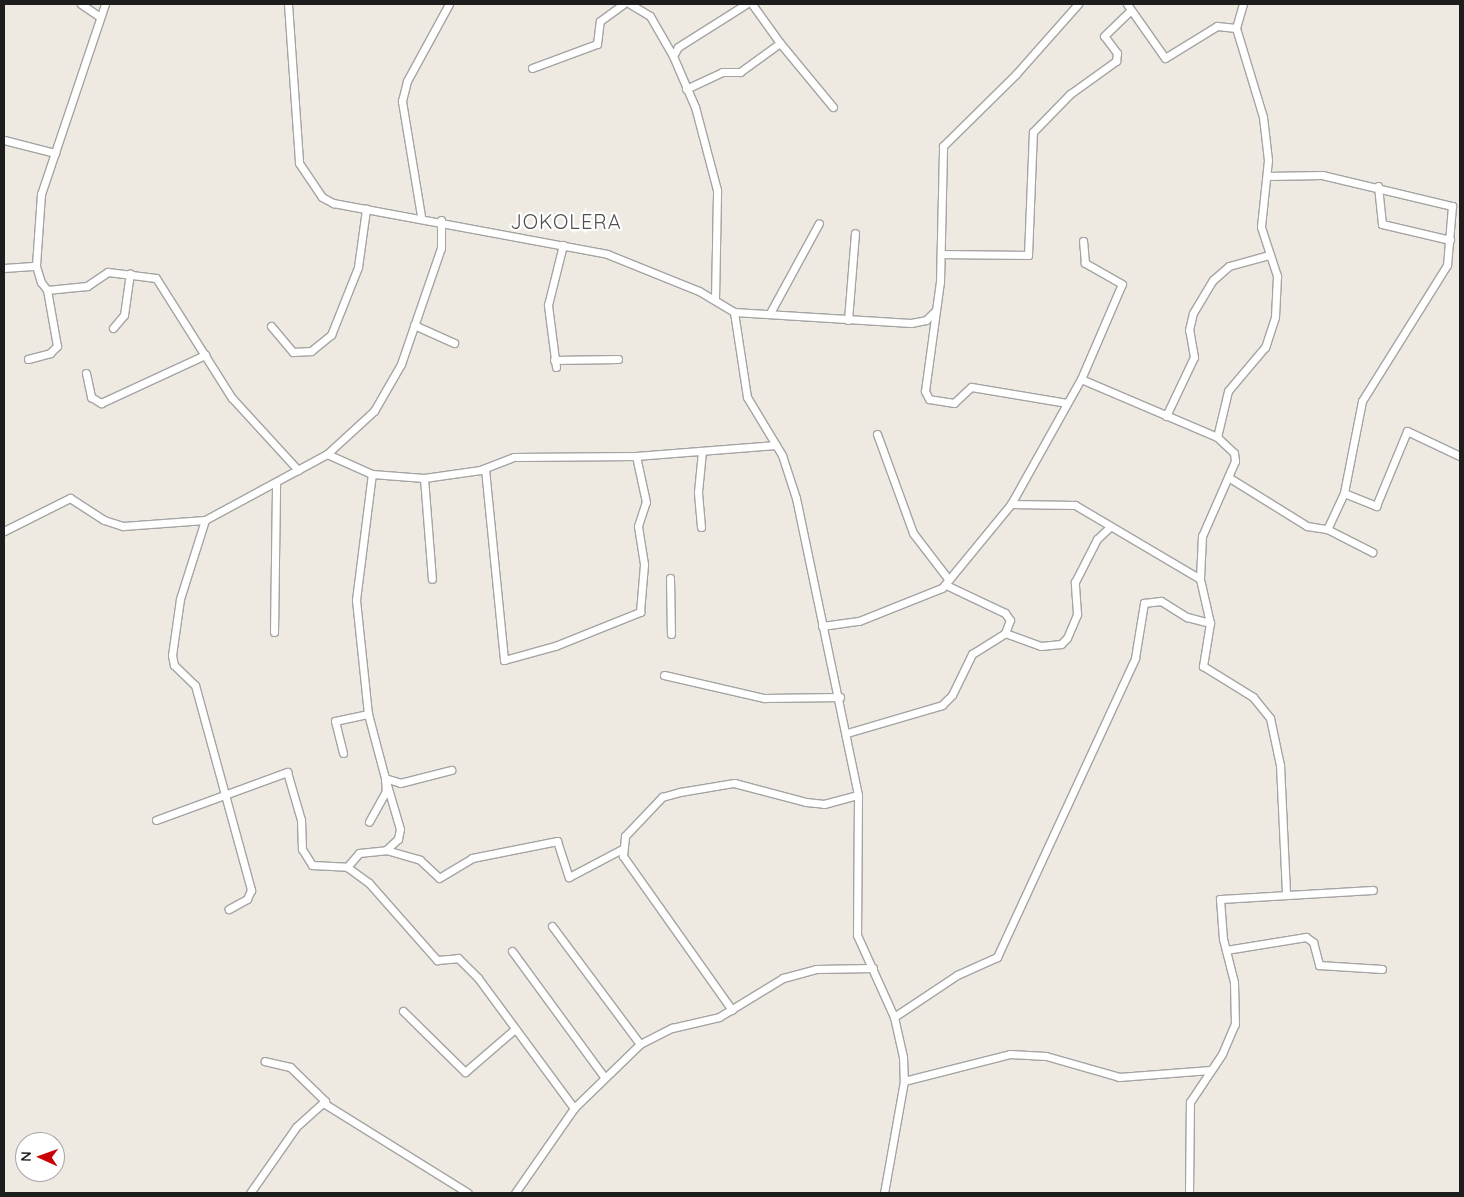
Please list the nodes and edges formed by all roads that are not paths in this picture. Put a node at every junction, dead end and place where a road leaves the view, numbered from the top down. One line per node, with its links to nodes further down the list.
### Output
1 (81, 4): 12 (street)
2 (105, 4): 12 (street)
3 (289, 4): 23 (street)
4 (449, 4): 24 (street)
5 (623, 4): 16 (street)
6 (630, 4): 15 (street)
7 (746, 4): 15 (street)
8 (752, 4): 14 (street)
9 (1078, 4): 31 (street)
10 (1243, 4): 13 (street)
11 (1128, 7): 13 (street); 31 (street)
12 (98, 16): 20 (street)
13 (1236, 28): 21 (street)
14 (780, 43): 17 (street); 18 (street)
15 (672, 56): 17 (street)
16 (532, 68)
17 (686, 89): 37 (street)
18 (833, 107)
19 (4, 140): 20 (street)
20 (55, 153): 33 (street)
21 (1266, 176): 22 (street); 32 (street)
22 (1378, 186): 28 (street); 28 (street)
23 (366, 209): 24 (street); 43 (street)
24 (421, 216): 25 (street)
25 (441, 220): 30 (street); 42 (street)
26 (819, 223): 40 (street)
27 (855, 233): 41 (street)
28 (1450, 240): 66 (street)
29 (1083, 241): 50 (street)
30 (563, 245): 37 (street); 48 (street)
31 (941, 254): 38 (street)
32 (1269, 256): 52 (street); 54 (street)
33 (36, 266): 34 (street); 36 (street)
34 (4, 268)
35 (130, 273): 36 (street); 44 (street); 46 (street)
36 (47, 290): 47 (street)
37 (715, 299): 39 (street)
38 (936, 310): 41 (street); 51 (street)
39 (734, 312): 40 (street); 55 (street)
40 (770, 313): 41 (street)
41 (848, 320)
42 (414, 325): 45 (street); 57 (street)
43 (271, 326)
44 (113, 328)
45 (454, 343)
46 (205, 355): 49 (street); 61 (street)
47 (28, 359)
48 (618, 359)
49 (86, 373)
50 (1081, 379): 51 (street); 52 (street)
51 (1067, 403): 67 (street)
52 (1166, 416): 54 (street)
53 (877, 434): 78 (street)
54 (1217, 437): 63 (street)
55 (776, 445): 56 (street); 81 (street)
56 (702, 451): 58 (street); 69 (street)
57 (326, 454): 61 (street); 62 (street)
58 (636, 456): 60 (street); 60 (street)
59 (1460, 456): 66 (street)
60 (485, 468): 64 (street)
61 (298, 470): 65 (street)
62 (372, 474): 64 (street); 87 (street)
63 (1228, 477): 71 (street); 77 (street)
64 (424, 478): 76 (street)
65 (276, 483): 68 (street); 82 (street)
66 (1344, 493): 71 (street)
67 (1011, 504): 70 (street); 78 (street)
68 (205, 520): 72 (street); 92 (street)
69 (701, 527)
70 (1110, 527): 77 (street); 83 (street)
71 (1327, 529): 73 (street)
72 (4, 531)
73 (1372, 552)
74 (498, 557): 80 (street)
75 (670, 578): 84 (street)
76 (432, 579)
77 (1200, 579): 79 (street)
78 (947, 583): 81 (street); 83 (street)
79 (1210, 623): 100 (street); 109 (street)
80 (498, 624)
81 (822, 626): 86 (street)
82 (274, 632)
83 (1005, 633): 88 (street)
84 (671, 634)
85 (664, 675): 86 (street)
86 (840, 697): 88 (street)
87 (368, 714): 89 (street); 91 (street)
88 (847, 732): 93 (street)
89 (343, 753)
90 (451, 770): 91 (street)
91 (385, 778): 95 (street); 97 (street)
92 (227, 793): 94 (street); 98 (street); 101 (street)
93 (858, 795): 96 (street); 105 (street)
94 (156, 820)
95 (369, 822)
96 (622, 849): 97 (street); 107 (street)
97 (386, 850): 98 (street)
98 (347, 867): 110 (street)
99 (1373, 890): 100 (street)
100 (1286, 893): 103 (street)
101 (228, 909)
102 (552, 926): 111 (street)
103 (1226, 950): 106 (street); 113 (street)
104 (512, 952): 114 (street)
105 (873, 968): 107 (street); 109 (street)
106 (1382, 969)
107 (732, 1010): 111 (street)
108 (403, 1011): 110 (street)
109 (894, 1017): 115 (street)
110 (515, 1030): 117 (street)
111 (640, 1044): 114 (street)
112 (265, 1061): 116 (street)
113 (1210, 1070): 115 (street); 122 (street)
114 (605, 1078): 117 (street)
115 (904, 1081): 121 (street)
116 (325, 1104): 118 (street); 119 (street)
117 (574, 1108): 120 (street)
118 (250, 1193)
119 (468, 1193)
120 (515, 1193)
121 (884, 1193)
122 (1189, 1193)

